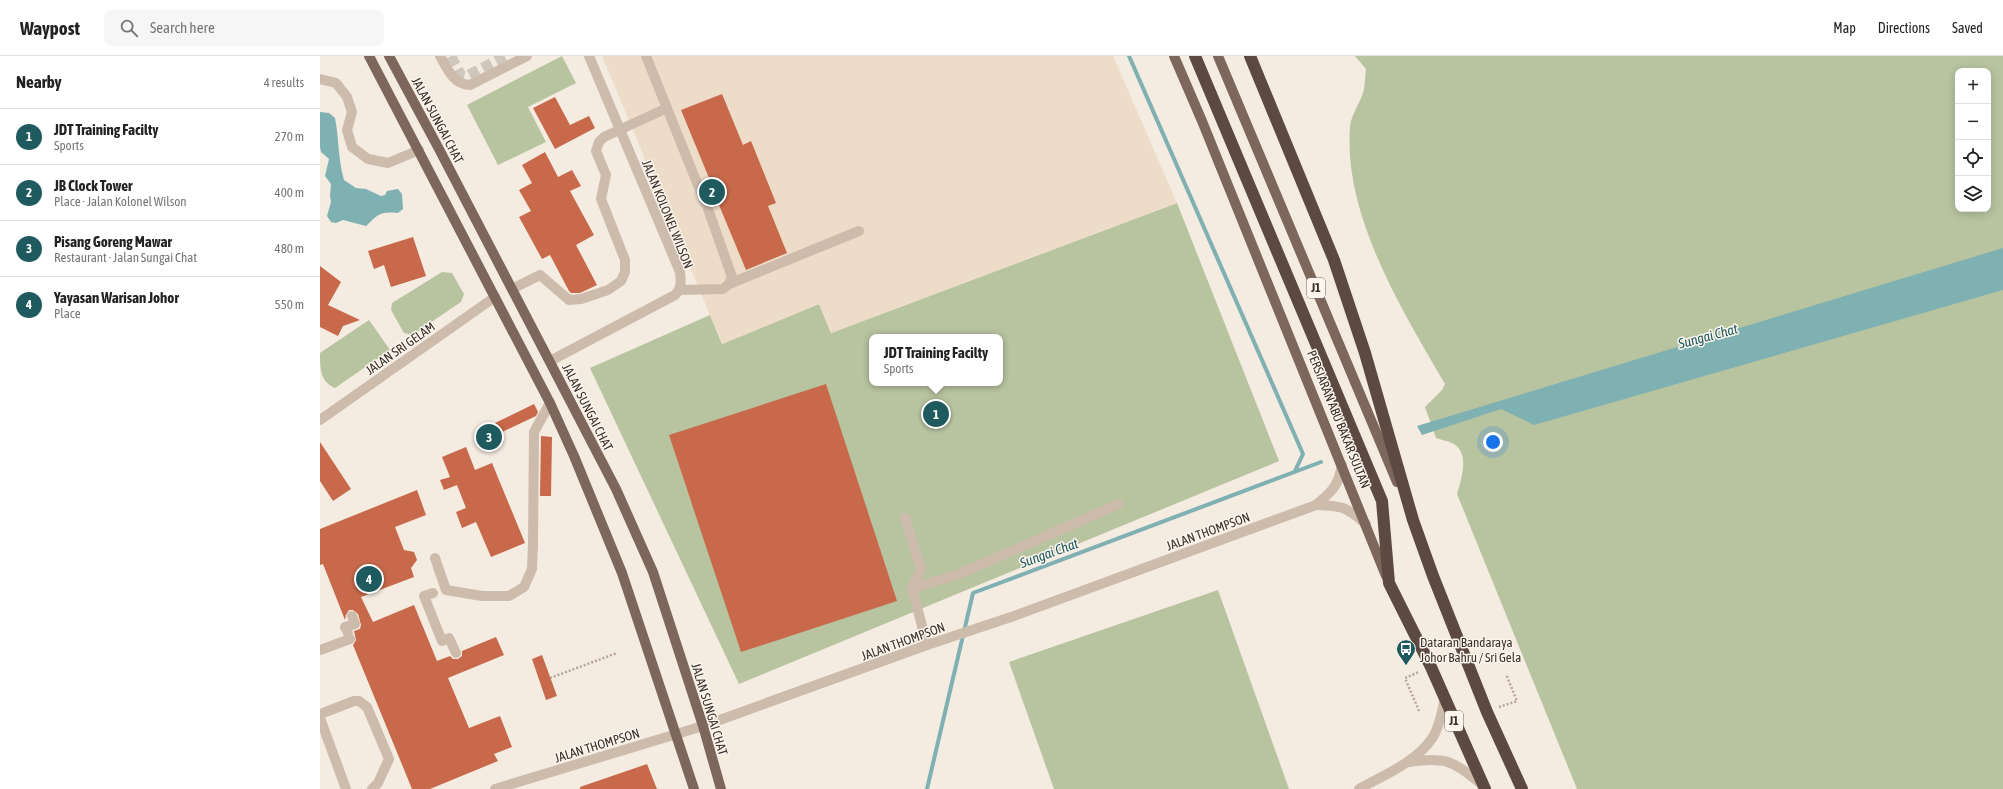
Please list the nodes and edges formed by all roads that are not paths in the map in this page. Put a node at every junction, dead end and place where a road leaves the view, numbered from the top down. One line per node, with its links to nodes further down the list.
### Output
1 (369, 56): 16 (main road)
2 (389, 56): 21 (main road, JALAN SUNGAI CHAT)
3 (440, 56): 4 (street)
4 (526, 56)
5 (589, 56): 15 (street, JALAN KOLONEL WILSON)
6 (646, 56): 13 (street)
7 (1167, 56): 14 (main road)
8 (1174, 56): 14 (main road, PERSIARAN ABU BAKAR SULTAN / J1)
9 (1195, 56): 34 (highway)
10 (1218, 56): 31 (main road, J1)
11 (1251, 60): 31 (highway)
12 (320, 78): 16 (street)
13 (667, 108): 15 (street); 17 (street)
14 (1202, 121): 27 (main road, PERSIARAN ABU BAKAR SULTAN / J1)
15 (620, 131): 21 (street); 22 (street, JALAN KOLONEL WILSON)
16 (419, 150): 23 (main road)
17 (697, 183)
18 (708, 209): 20 (street)
19 (859, 231): 20 (street)
20 (728, 284): 22 (street)
21 (512, 288): 24 (main road, JALAN SUNGAI CHAT)
22 (680, 290): 24 (street)
23 (495, 297): 25 (main road); 26 (street, JALAN SRI GELAM)
24 (550, 361): 44 (main road, JALAN SUNGAI CHAT)
25 (550, 403): 33 (street); 45 (main road)
26 (320, 420)
27 (1342, 465): 29 (street, JALAN THOMPSON); 32 (main road, PERSIARAN ABU BAKAR SULTAN / J1)
28 (1118, 504): 35 (street)
29 (1316, 505): 32 (street, JALAN THOMPSON); 38 (street, JALAN THOMPSON)
30 (905, 518): 35 (street)
31 (1414, 520): 54 (highway, J1)
32 (1366, 524): 34 (main road, PERSIARAN ABU BAKAR SULTAN / J1)
33 (435, 558)
34 (1389, 583): 41 (highway, PERSIARAN ABU BAKAR SULTAN / J1)
35 (912, 588): 38 (street)
36 (433, 593): 40 (street)
37 (352, 616): 39 (street)
38 (928, 645): 44 (street, JALAN THOMPSON)
39 (320, 650)
40 (456, 653)
41 (1445, 698): 46 (street); 47 (highway, PERSIARAN ABU BAKAR SULTAN / J1)
42 (320, 714): 49 (street)
43 (320, 718): 48 (street)
44 (703, 726): 45 (street, JALAN THOMPSON); 52 (main road, JALAN SUNGAI CHAT)
45 (677, 735): 50 (street, JALAN THOMPSON); 51 (main road)
46 (1409, 762): 47 (street); 53 (street)
47 (1484, 788)
48 (346, 789)
49 (372, 789)
50 (495, 789)
51 (694, 789)
52 (721, 789)
53 (1359, 789)
54 (1522, 789)

